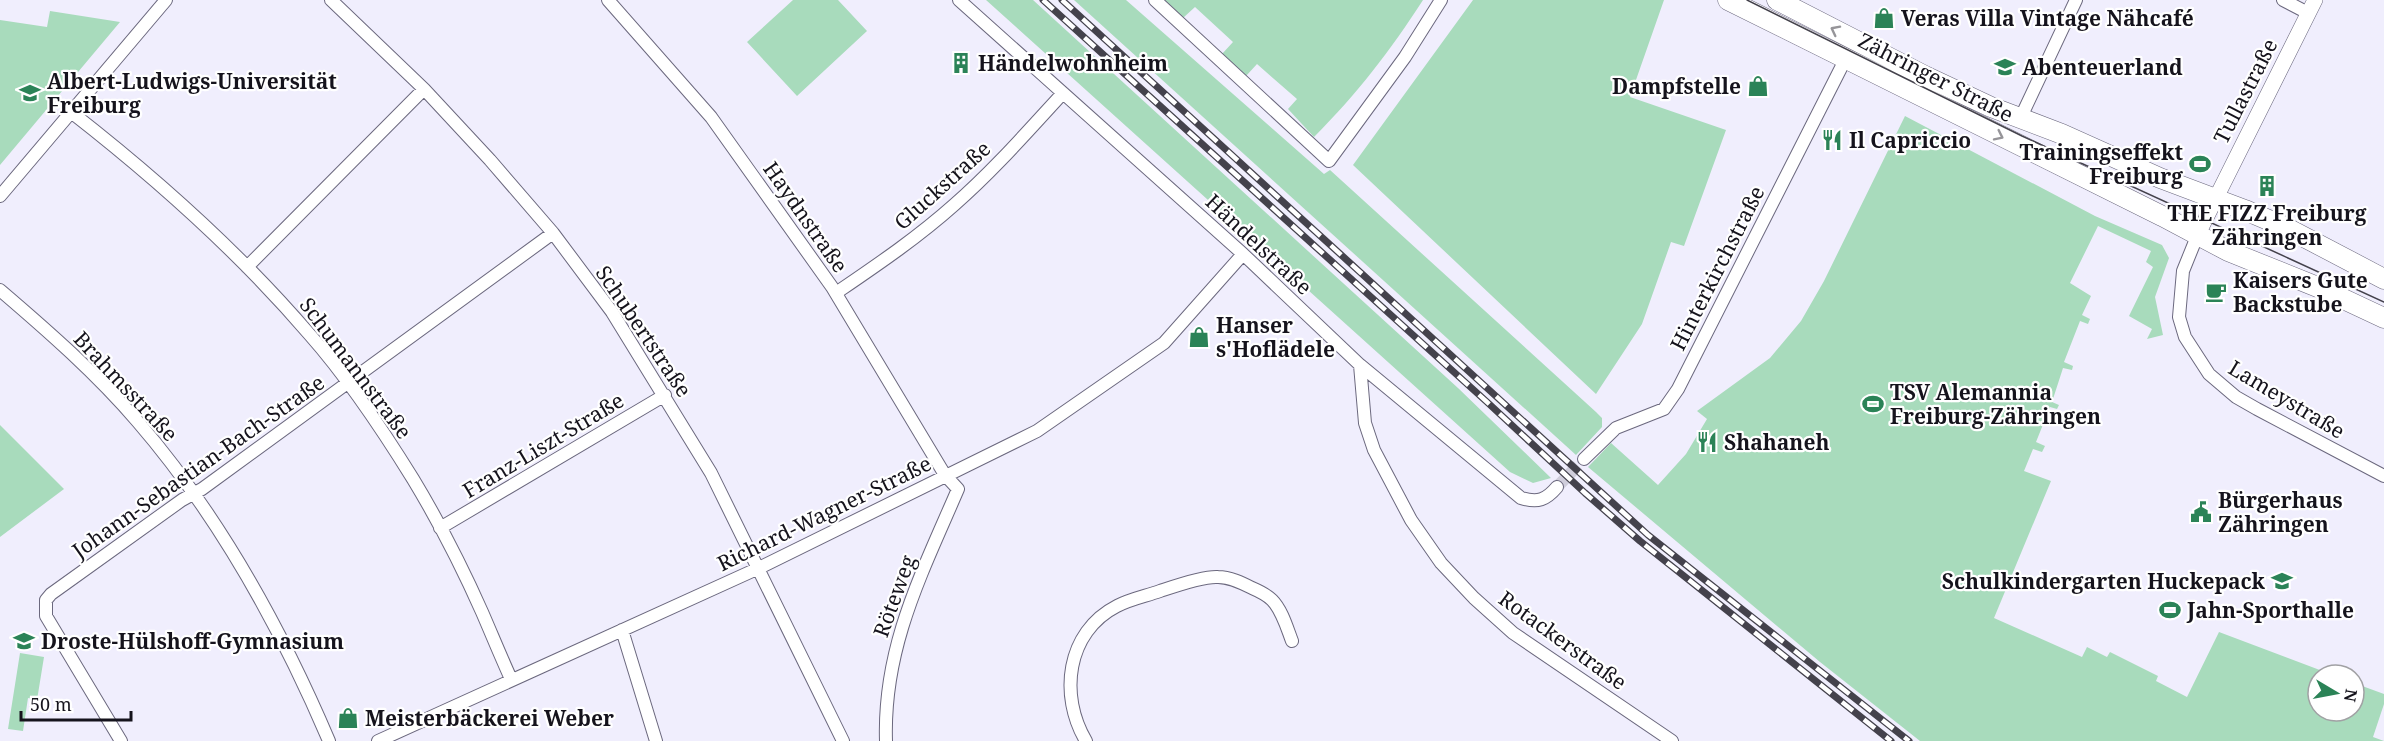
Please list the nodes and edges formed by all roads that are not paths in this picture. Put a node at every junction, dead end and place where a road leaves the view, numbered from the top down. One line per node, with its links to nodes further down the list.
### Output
1 (166, 0): 15 (street)
2 (331, 0): 13 (street, Schubertstraße)
3 (608, 0): 25 (street, Haydnstraße)
4 (959, 0): 14 (street, Händelstraße)
5 (1155, 0): 6 (street)
6 (1441, 0)
7 (1728, 0): 12 (main road, Zähringer Straße)
8 (1777, 0): 16 (main road, Zähringer Straße, one-way to 8)
9 (2076, 0): 16 (street)
10 (2283, 0): 11 (street)
11 (2312, 7): 18 (street, Tullastraße)
12 (1846, 58): 20 (main road, Zähringer Straße, one-way to 20); 30 (street, Hinterkirchstraße)
13 (424, 89): 19 (street, Schubertstraße); 22 (street)
14 (1063, 93): 21 (street, Händelstraße); 25 (street, Gluckstraße)
15 (71, 112): 17 (street); 22 (street, Schumannstraße)
16 (2021, 117): 18 (main road, Zähringer Straße)
17 (0, 196)
18 (2214, 197): 20 (street, Tullastraße); 23 (main road, Zähringer Straße)
19 (553, 233): 28 (street, Johann-Sebastian-Bach-Straße); 29 (street, Schubertstraße)
20 (2198, 234): 26 (main road, Zähringer Straße); 32 (street, Lameystraße)
21 (1243, 254): 27 (street, Händelstraße); 31 (street, Richard-Wagner-Straße)
22 (247, 267): 28 (street, Schumannstraße)
23 (2384, 279)
24 (0, 290): 34 (street, Brahmsstraße)
25 (836, 293): 31 (street, Haydnstraße)
26 (2384, 318)
27 (1360, 365): 33 (street, Händelstraße); 47 (street, Rotackerstraße)
28 (348, 383): 34 (street, Johann-Sebastian-Bach-Straße); 35 (street, Schumannstraße)
29 (665, 395): 35 (street, Franz-Liszt-Straße); 36 (street, Schubertstraße)
30 (1584, 459)
31 (945, 475): 36 (street, Richard-Wagner-Straße); 45 (street, Röteweg)
32 (2384, 476)
33 (1557, 487)
34 (194, 493): 40 (street, Johann-Sebastian-Bach-Straße); 41 (street, Brahmsstraße)
35 (441, 528): 39 (street, Schumannstraße)
36 (759, 568): 37 (street, Richard-Wagner-Straße); 44 (street, Schubertstraße)
37 (622, 630): 39 (street, Richard-Wagner-Straße); 43 (street)
38 (1292, 641): 46 (street)
39 (511, 679): 42 (street, Richard-Wagner-Straße)
40 (121, 741)
41 (330, 741)
42 (378, 741)
43 (656, 741)
44 (843, 741)
45 (886, 741)
46 (1086, 741)
47 (1672, 741)

